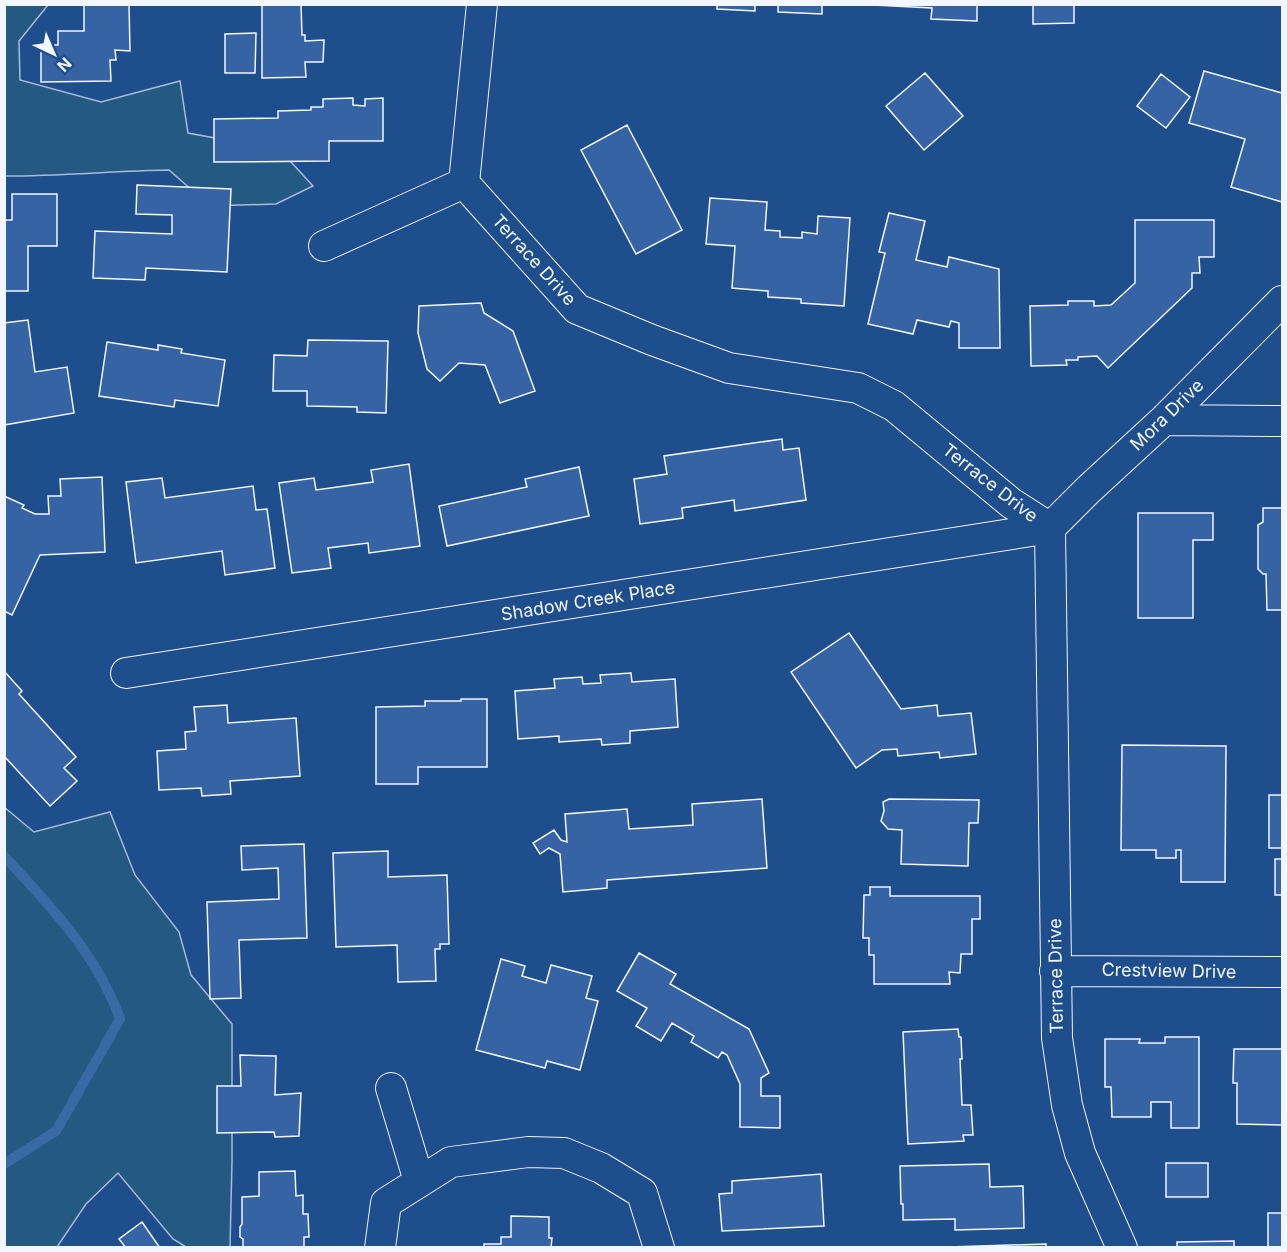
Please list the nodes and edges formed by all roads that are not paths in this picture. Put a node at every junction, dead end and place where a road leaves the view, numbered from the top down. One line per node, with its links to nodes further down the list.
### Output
1 (482, 4): 2 (street)
2 (464, 183): 3 (street); 7 (street, Terrace Drive)
3 (324, 246)
4 (1282, 301): 5 (street, Mora Drive)
5 (1164, 420): 6 (street); 7 (street, Mora Drive)
6 (1282, 421)
7 (1050, 528): 8 (street, Shadow Creek Place); 9 (street, Terrace Drive)
8 (126, 673)
9 (1055, 971): 10 (street, Crestview Drive); 15 (street, Terrace Drive)
10 (1282, 972)
11 (391, 1088): 12 (street)
12 (419, 1181): 13 (street); 14 (street)
13 (380, 1248)
14 (659, 1248)
15 (1122, 1248)

